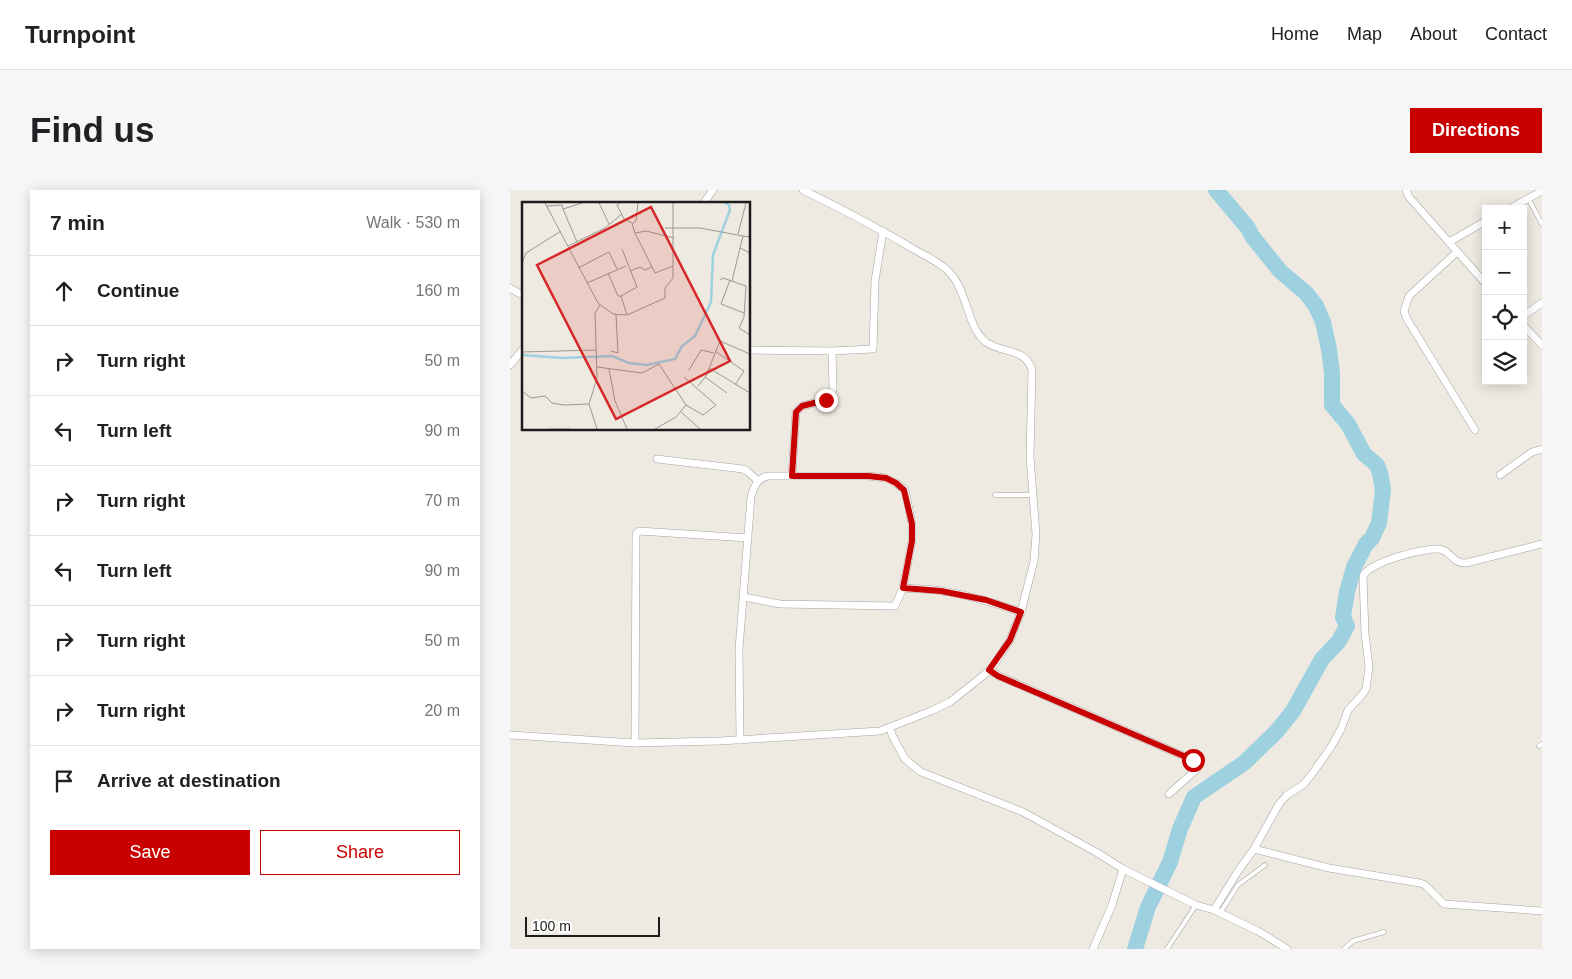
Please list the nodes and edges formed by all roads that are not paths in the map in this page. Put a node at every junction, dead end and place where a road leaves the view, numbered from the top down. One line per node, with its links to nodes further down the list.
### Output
1 (713, 190): 6 (street)
2 (803, 190): 10 (street)
3 (1406, 190): 11 (street)
4 (1542, 192): 5 (street)
5 (1528, 198): 7 (street); 9 (lane)
6 (704, 202)
7 (1515, 205)
8 (1482, 223): 11 (street)
9 (1542, 224)
10 (883, 231): 22 (street); 31 (street)
11 (1449, 242): 12 (street)
12 (1457, 252): 13 (street); 24 (street)
13 (1482, 280)
14 (510, 288): 15 (street)
15 (522, 295)
16 (1542, 303): 17 (street)
17 (1527, 313)
18 (1527, 329): 19 (street)
19 (1542, 345)
20 (522, 350): 23 (street)
21 (750, 350): 22 (street)
22 (832, 351): 28 (street)
23 (510, 365)
24 (1475, 430)
25 (1542, 449): 27 (street)
26 (657, 458): 29 (street)
27 (1500, 475)
28 (792, 476): 29 (street); 34 (street)
29 (758, 481): 32 (street)
30 (994, 495): 31 (lane)
31 (1033, 495): 36 (street)
32 (748, 538): 35 (street); 41 (street)
33 (1542, 544): 43 (street)
34 (903, 588): 35 (street); 36 (street)
35 (744, 597): 40 (street)
36 (1021, 612): 37 (street)
37 (989, 670): 38 (street); 42 (street)
38 (890, 728): 40 (street); 45 (street)
39 (510, 735): 41 (street)
40 (740, 740): 41 (street)
41 (635, 744)
42 (1169, 794)
43 (1254, 849): 47 (street); 48 (street)
44 (1265, 864): 48 (lane)
45 (1123, 869): 46 (street); 50 (street)
46 (1196, 905): 48 (street); 51 (lane)
47 (1542, 911)
48 (1217, 912): 52 (street)
49 (1384, 932): 53 (lane)
50 (1093, 949)
51 (1167, 949)
52 (1287, 949)
53 (1344, 949)

